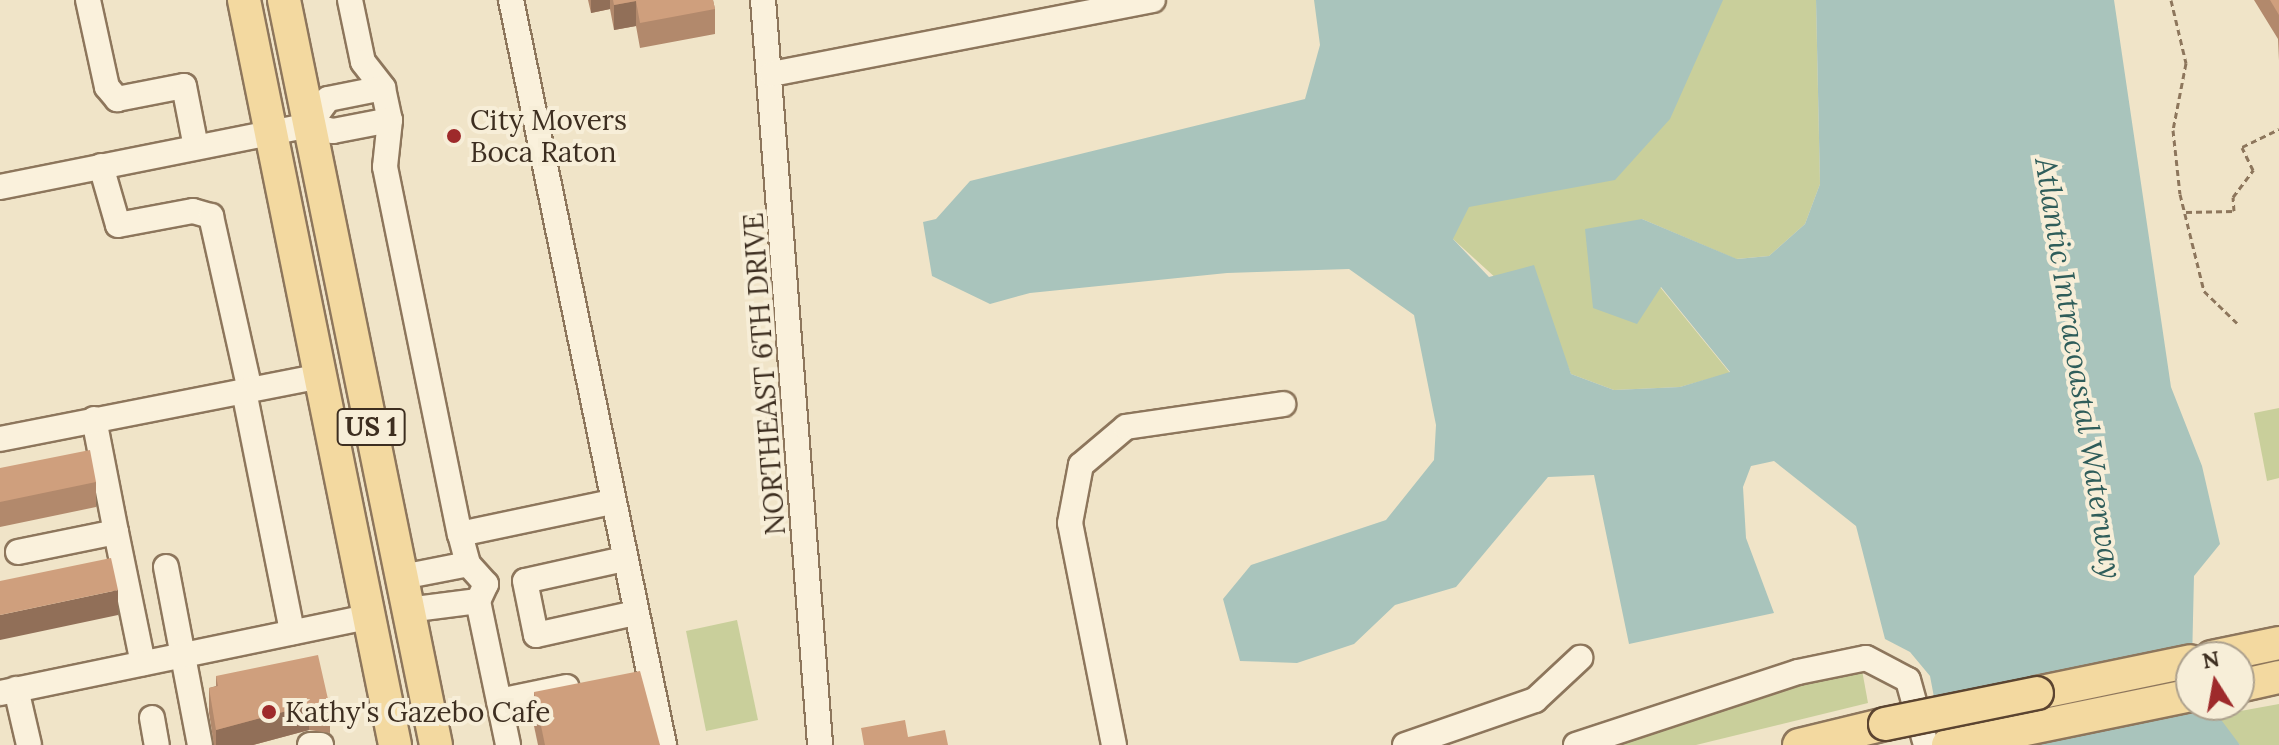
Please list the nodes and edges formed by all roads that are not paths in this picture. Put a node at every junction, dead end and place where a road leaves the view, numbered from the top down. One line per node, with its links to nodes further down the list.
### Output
1 (88, 0): 13 (street)
2 (244, 0): 12 (main road, US 1)
3 (284, 0): 11 (main road, US 1)
4 (350, 0): 9 (street)
5 (511, 0): 21 (street)
6 (763, 0): 8 (street, NORTHEAST 6TH DRIVE)
7 (1153, 0): 8 (street)
8 (772, 74): 60 (street, NORTHEAST 6TH DRIVE)
9 (383, 88): 10 (street); 11 (street)
10 (390, 120): 11 (street); 23 (street)
11 (309, 125): 12 (street); 29 (main road, US 1)
12 (271, 132): 13 (street); 16 (main road, US 1)
13 (196, 147): 14 (street)
14 (101, 166): 15 (street); 17 (street)
15 (0, 187)
16 (321, 376): 17 (street); 24 (main road, US 1)
17 (247, 391): 19 (street); 34 (street)
18 (1283, 404): 61 (street)
19 (94, 419): 20 (street); 22 (street)
20 (0, 439)
21 (612, 502): 23 (street); 26 (street)
22 (116, 532): 25 (street); 39 (street)
23 (460, 534): 27 (street)
24 (357, 548): 31 (main road); 33 (main road, US 1)
25 (18, 552)
26 (624, 559): 32 (street); 32 (street)
27 (468, 564): 29 (street); 30 (street)
28 (166, 567): 37 (street)
29 (402, 577): 31 (main road, US 1)
30 (478, 601): 31 (street); 49 (street)
31 (408, 610): 44 (main road, US 1)
32 (635, 613): 41 (street)
33 (371, 616): 34 (street); 44 (main road); 56 (main road, US 1)
34 (292, 632): 37 (street)
35 (2279, 643): 36 (main road)
36 (2255, 648)
37 (183, 655): 39 (street); 53 (street)
38 (1580, 658): 62 (street)
39 (143, 663): 47 (street)
40 (2175, 664): 64 (main road, bridge)
41 (648, 672): 42 (street); 59 (street)
42 (620, 677)
43 (2279, 677): 45 (main road)
44 (422, 679): 57 (main road, US 1)
45 (2255, 682)
46 (592, 683): 49 (street)
47 (8, 691): 51 (street)
48 (2175, 698): 66 (main road)
49 (499, 701): 58 (street)
50 (152, 718): 52 (street)
51 (29, 745)
52 (157, 745)
53 (200, 745)
54 (310, 745): 55 (street)
55 (321, 745)
56 (395, 745)
57 (436, 745)
58 (508, 745)
59 (664, 745)
60 (820, 745)
61 (1114, 745)
62 (1405, 745)
63 (1576, 745): 65 (street)
64 (1799, 745)
65 (1926, 745)
66 (1948, 745)

